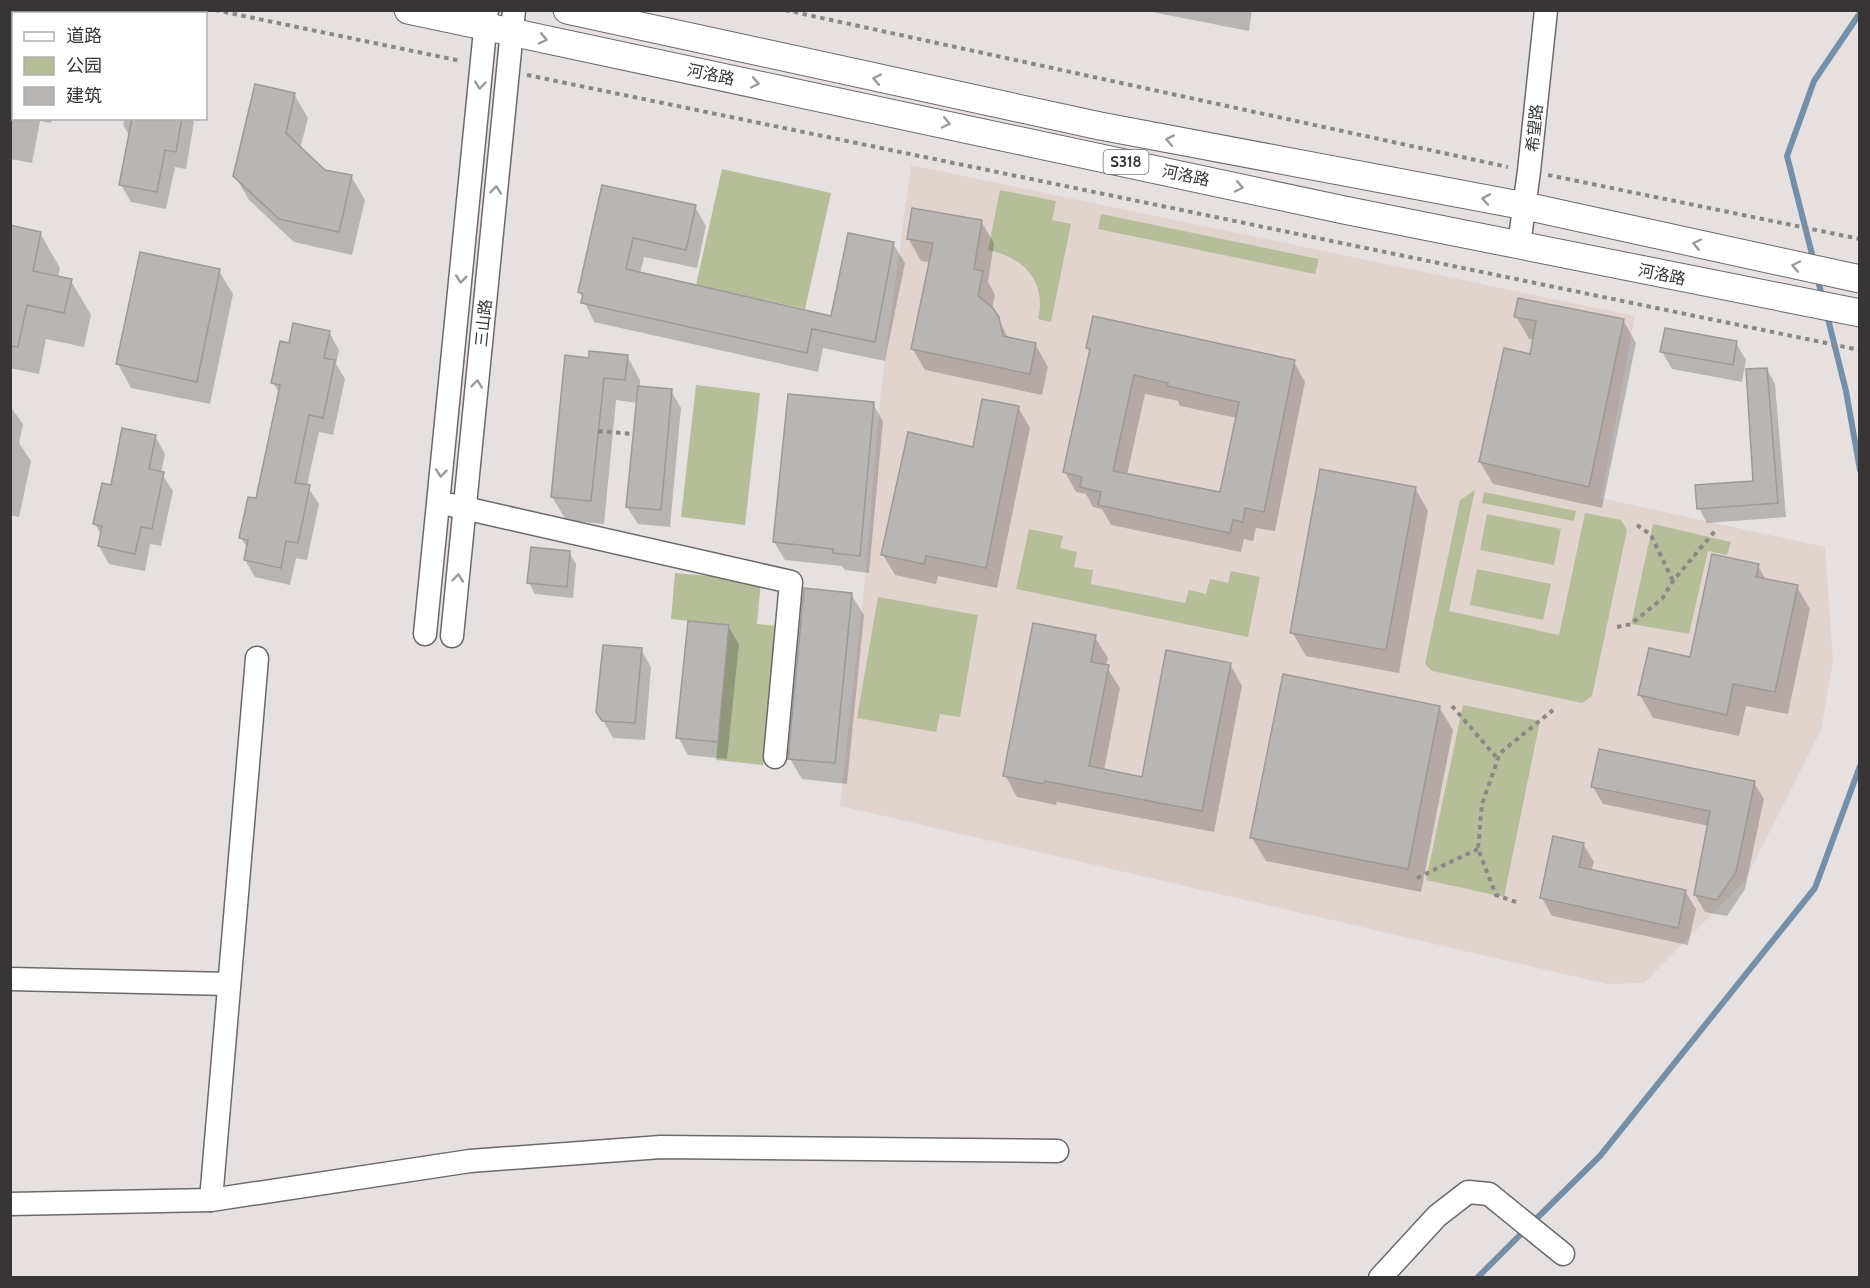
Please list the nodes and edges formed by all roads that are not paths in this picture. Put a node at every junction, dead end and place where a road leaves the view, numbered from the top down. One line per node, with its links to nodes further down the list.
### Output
1 (408, 10): 4 (main road, 河洛路 / S318)
2 (567, 10): 6 (main road, 河洛路 / S318, one-way to 2)
3 (1546, 10): 6 (street, 希望路)
4 (487, 19): 5 (main road, 河洛路 / S318); 10 (street, 三山路, one-way to 10)
5 (513, 22): 7 (main road, 河洛路 / S318, one-way to 7); 11 (street, 三山路, one-way to 5)
6 (1525, 206): 7 (street, 希望路); 8 (main road, 河洛路 / S318, one-way to 6)
7 (1518, 245): 9 (main road, 河洛路 / S318)
8 (1848, 277)
9 (1855, 312)
10 (438, 502): 11 (street); 12 (street, 三山路)
11 (465, 509): 13 (street, 三山路, one-way to 11); 15 (street)
12 (425, 634)
13 (452, 636)
14 (257, 658): 17 (street)
15 (775, 758)
16 (10, 979): 17 (street)
17 (229, 984): 19 (street)
18 (1057, 1151): 19 (street)
19 (210, 1200): 20 (street)
20 (10, 1204)
21 (1563, 1254): 22 (street)
22 (1380, 1278)

